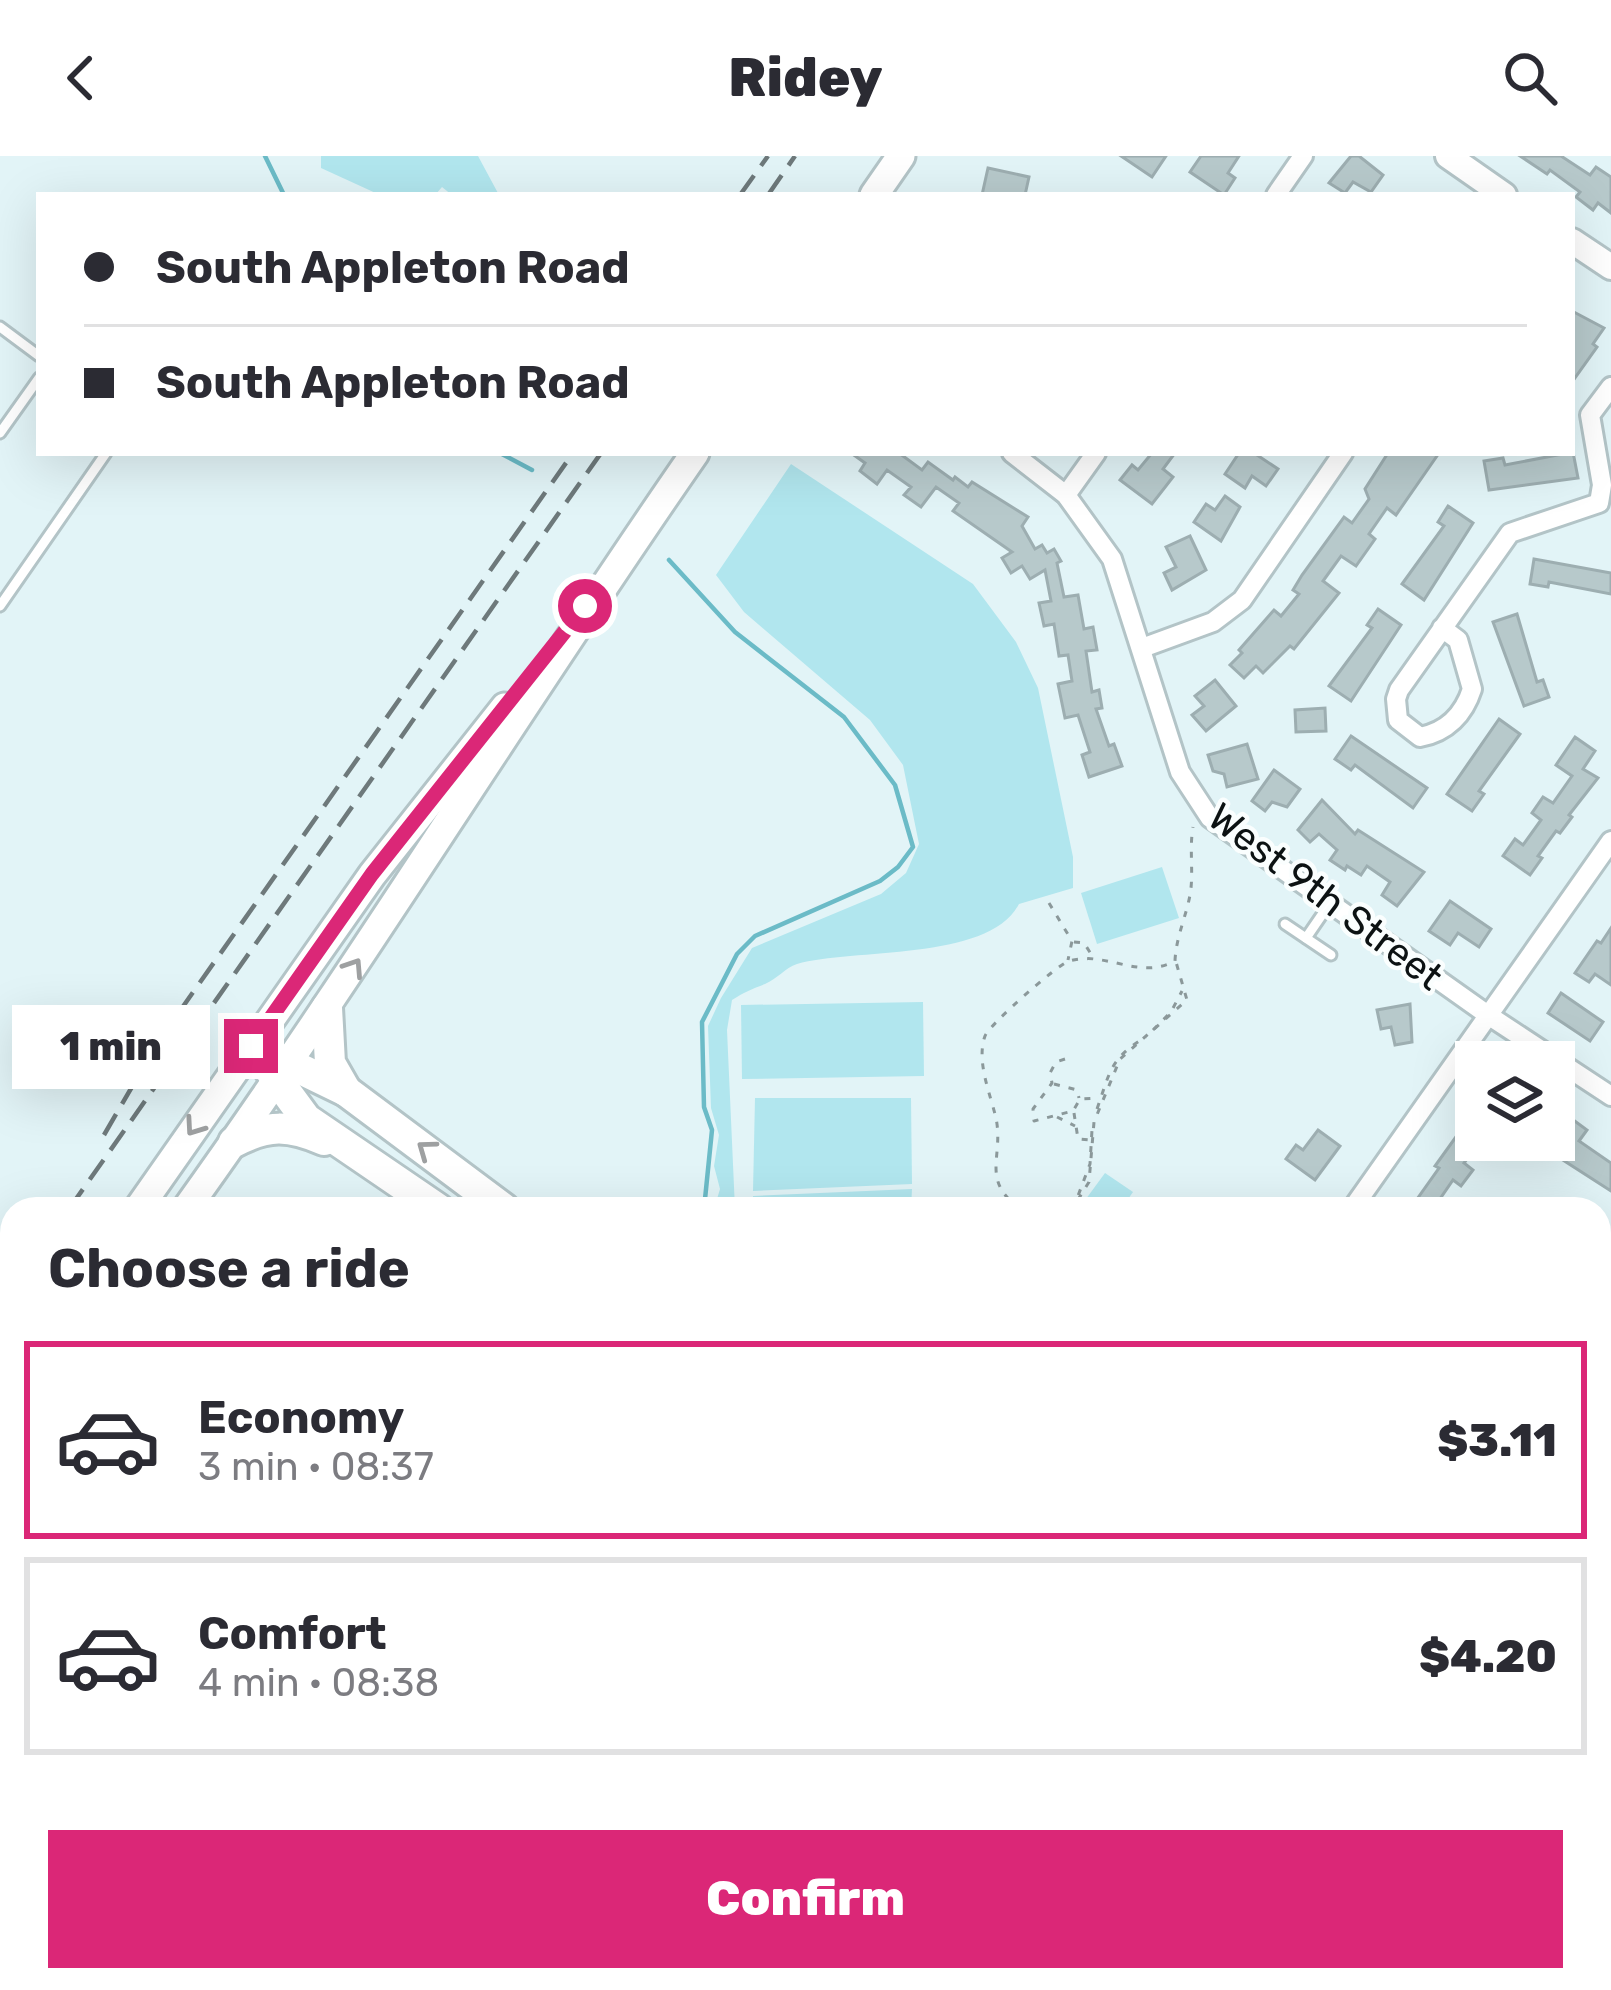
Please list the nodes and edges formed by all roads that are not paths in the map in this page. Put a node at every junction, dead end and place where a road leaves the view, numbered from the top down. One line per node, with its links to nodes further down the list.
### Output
1 (902, 156): 4 (main road)
2 (1303, 156): 5 (street)
3 (1448, 156): 6 (street)
4 (876, 192)
5 (1278, 192)
6 (1500, 192)
7 (1575, 243): 8 (street)
8 (1611, 267)
9 (0, 327): 10 (lane)
10 (36, 354)
11 (36, 382): 13 (lane)
12 (1611, 387): 22 (street)
13 (0, 434)
14 (104, 456): 21 (lane)
15 (693, 456): 20 (main road)
16 (1016, 456): 19 (street, West 9th Street)
17 (1094, 456): 19 (street)
18 (1341, 456): 23 (street)
19 (1066, 495): 23 (street, West 9th Street)
20 (612, 573): 29 (main road, one-way to 20); 31 (main road)
21 (0, 606)
22 (1442, 628): 22 (street)
23 (1142, 648): 25 (street, West 9th Street)
24 (1611, 841): 30 (street)
25 (1330, 903): 27 (lane); 30 (street, West 9th Street)
26 (1286, 924): 27 (lane)
27 (1306, 938): 28 (lane)
28 (1331, 955)
29 (327, 1008): 32 (main road); 33 (main road)
30 (1487, 1015): 34 (street, West 9th Street); 41 (street)
31 (251, 1046): 32 (main road); 37 (main road, one-way to 37)
32 (283, 1069): 33 (main road); 35 (main road); 36 (main road)
33 (346, 1091): 40 (main road, one-way to 33)
34 (1611, 1096)
35 (234, 1142): 36 (main road); 38 (main road)
36 (348, 1151): 39 (main road)
37 (145, 1197)
38 (195, 1197)
39 (419, 1197)
40 (488, 1197)
41 (1360, 1197)

